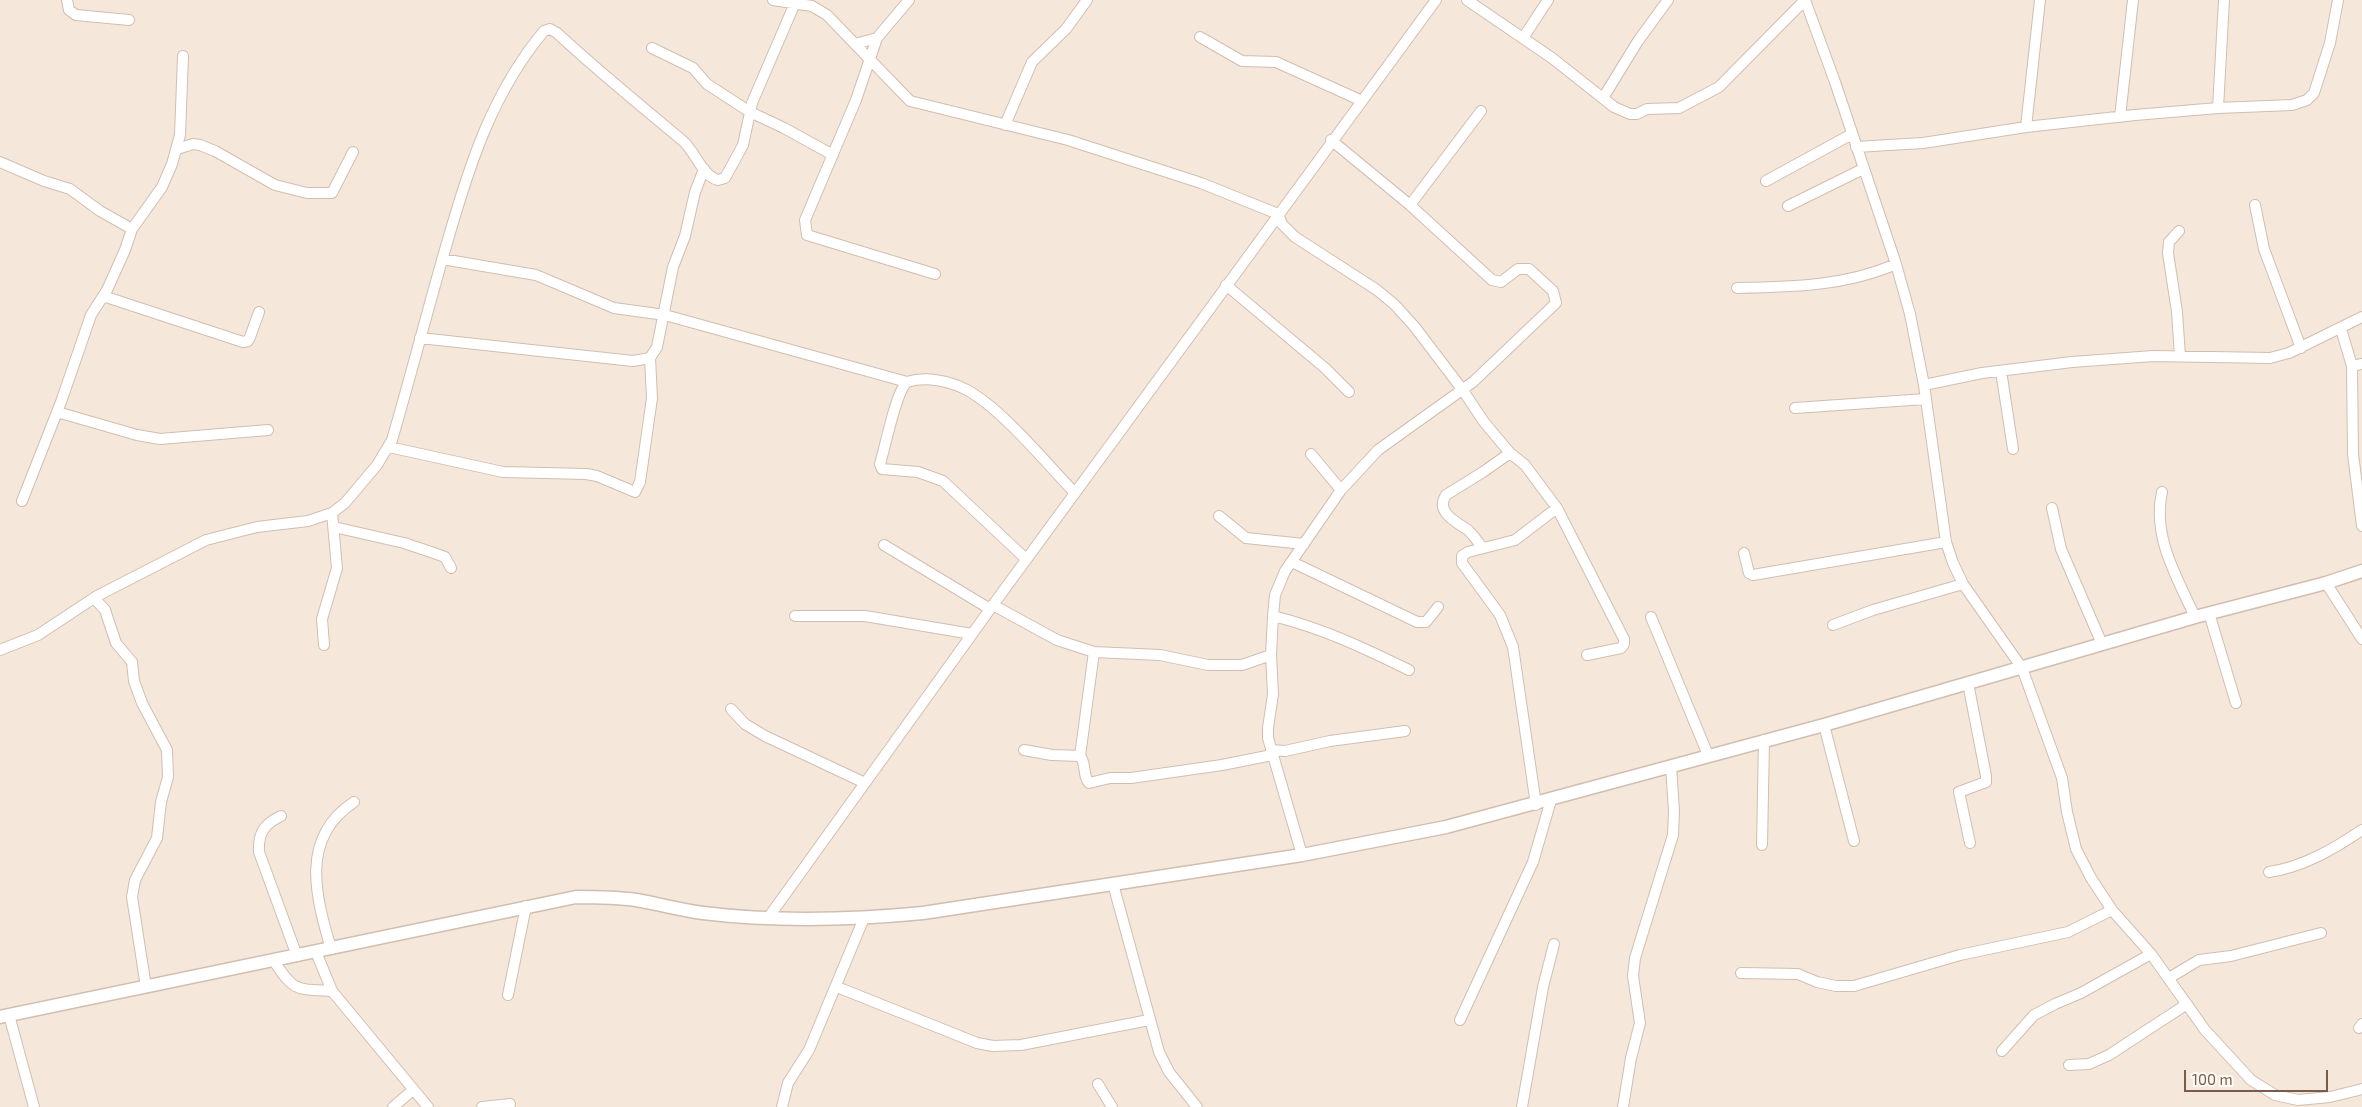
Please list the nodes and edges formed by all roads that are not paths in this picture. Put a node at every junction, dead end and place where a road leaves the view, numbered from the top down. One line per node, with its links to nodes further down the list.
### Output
1 (67, 0): 15 (street)
2 (773, 0): 14 (street)
3 (909, 0): 17 (street)
4 (1087, 0): 29 (street)
5 (1436, 0): 24 (street)
6 (1468, 0): 18 (street)
7 (1548, 0): 18 (street)
8 (1668, 0): 23 (street)
9 (1805, 0): 23 (street); 31 (street)
10 (2040, 0): 30 (street)
11 (2133, 0): 28 (street)
12 (2224, 0): 25 (street)
13 (2338, 0): 25 (street)
14 (795, 3): 19 (street); 27 (street)
15 (129, 20)
16 (1200, 36): 24 (street)
17 (877, 38): 19 (street); 22 (street)
18 (1523, 38): 23 (street)
19 (855, 44): 22 (street)
20 (652, 48): 27 (street)
21 (183, 56): 34 (street)
22 (870, 61): 29 (street); 36 (street)
23 (1603, 98)
24 (1360, 100): 32 (street)
25 (2218, 108): 28 (street)
26 (1481, 111): 41 (street)
27 (750, 112): 36 (street); 38 (street)
28 (2120, 117): 30 (street)
29 (1005, 125): 44 (street)
30 (2026, 127): 33 (street)
31 (1852, 134): 33 (street); 40 (street)
32 (1331, 140): 41 (street); 44 (street)
33 (1856, 147): 39 (street)
34 (177, 149): 35 (street); 45 (street)
35 (353, 152)
36 (833, 155): 49 (street)
37 (0, 162): 45 (street)
38 (704, 169): 47 (street); 54 (street)
39 (1863, 169): 43 (street); 48 (street)
40 (1766, 181)
41 (1410, 205): 65 (street)
42 (2255, 205): 58 (street)
43 (1788, 206)
44 (1278, 214): 50 (street); 65 (street)
45 (132, 229): 52 (street)
46 (2178, 231): 59 (street)
47 (442, 259): 54 (street); 57 (street)
48 (1896, 264): 51 (street); 64 (street)
49 (935, 274)
50 (1226, 285): 66 (street); 77 (street)
51 (1737, 288)
52 (103, 296): 53 (street); 69 (street)
53 (259, 312)
54 (665, 315): 60 (street); 63 (street)
55 (2362, 318): 56 (street)
56 (2341, 329): 58 (street); 61 (street)
57 (420, 338): 60 (street); 71 (street)
58 (2301, 348): 59 (street)
59 (2180, 356): 62 (street)
60 (650, 358): 71 (street)
61 (2357, 365): 83 (street)
62 (2000, 371): 64 (street); 72 (street)
63 (907, 382): 77 (street); 90 (street)
64 (1924, 385): 67 (street)
65 (1462, 389): 73 (street); 75 (street)
66 (1349, 392)
67 (1926, 399): 68 (street); 85 (street)
68 (1795, 408)
69 (57, 412): 70 (street); 78 (street)
70 (268, 430)
71 (389, 447): 81 (street)
72 (2013, 449)
73 (1510, 453): 79 (street); 88 (street)
74 (1311, 454): 75 (street)
75 (1341, 490): 86 (street)
76 (2162, 492): 103 (street)
77 (1074, 493): 90 (street)
78 (22, 501)
79 (1557, 508): 88 (street); 111 (street)
80 (2052, 508): 107 (street)
81 (332, 513): 84 (street); 96 (street)
82 (1219, 516): 86 (street)
83 (2362, 526)
84 (334, 527): 92 (street); 108 (street)
85 (1946, 542): 89 (street); 95 (street)
86 (1304, 544): 91 (street)
87 (884, 545): 97 (street)
88 (1482, 547): 129 (street)
89 (1744, 553)
90 (1026, 559): 97 (street)
91 (1292, 562): 98 (street); 101 (street)
92 (452, 568)
93 (2362, 571): 94 (street)
94 (2326, 583): 99 (street); 106 (street)
95 (1963, 584): 104 (street); 113 (street)
96 (94, 598): 109 (street); 151 (street)
97 (992, 607): 105 (street); 110 (street)
98 (1438, 607)
99 (2209, 614): 103 (street); 116 (street)
100 (795, 616): 105 (street)
101 (1273, 616): 112 (street); 114 (street)
102 (1650, 617): 123 (street)
103 (2195, 617): 107 (street)
104 (1833, 626)
105 (972, 634): 126 (street)
106 (2362, 639)
107 (2102, 644): 113 (street)
108 (324, 646)
109 (0, 650)
110 (1094, 652): 112 (street); 124 (street)
111 (1588, 655)
112 (1271, 656): 122 (street)
113 (2022, 668): 115 (street); 139 (street)
114 (1409, 670)
115 (1968, 683): 118 (street); 133 (street)
116 (2236, 703)
117 (731, 709): 126 (street)
118 (1824, 725): 120 (street); 132 (street)
119 (1405, 731): 122 (street)
120 (1764, 740): 123 (street); 134 (street)
121 (1024, 750): 124 (street)
122 (1272, 755): 124 (street); 135 (street)
123 (1708, 755): 125 (street)
124 (1080, 756)
125 (1671, 766): 127 (street); 174 (street)
126 (865, 783): 140 (street)
127 (1550, 800): 129 (street); 158 (street)
128 (354, 802): 144 (street)
129 (1536, 805): 135 (street)
130 (281, 816): 147 (street)
131 (2362, 830): 136 (street)
132 (1854, 841)
133 (1970, 843)
134 (1762, 845)
135 (1302, 855): 137 (street)
136 (2269, 872)
137 (1113, 884): 141 (street); 157 (street)
138 (526, 906): 140 (street); 144 (street); 154 (street)
139 (2112, 910): 146 (street); 149 (street)
140 (768, 918): 141 (street)
141 (864, 918): 152 (street)
142 (2321, 933): 150 (street)
143 (1554, 944): 173 (street)
144 (331, 949): 145 (street)
145 (316, 952): 147 (street); 153 (street)
146 (2151, 954): 150 (street); 159 (street)
147 (297, 956): 148 (street)
148 (274, 961): 151 (street); 153 (street)
149 (1741, 973)
150 (2169, 978): 155 (street)
151 (146, 987): 156 (street)
152 (837, 987): 157 (street); 170 (street)
153 (332, 991): 162 (street)
154 (508, 995)
155 (2187, 1004): 160 (street); 164 (street)
156 (4, 1016): 166 (street)
157 (1149, 1020): 172 (street)
158 (1460, 1020)
159 (2002, 1052)
160 (2069, 1065)
161 (1098, 1084): 171 (street)
162 (413, 1090): 167 (street); 168 (street)
163 (2362, 1090): 164 (street)
164 (2283, 1103)
165 (510, 1104): 169 (street)
166 (34, 1107)
167 (393, 1107)
168 (428, 1107)
169 (482, 1107)
170 (782, 1107)
171 (1112, 1107)
172 (1197, 1107)
173 (1522, 1107)
174 (1623, 1107)

